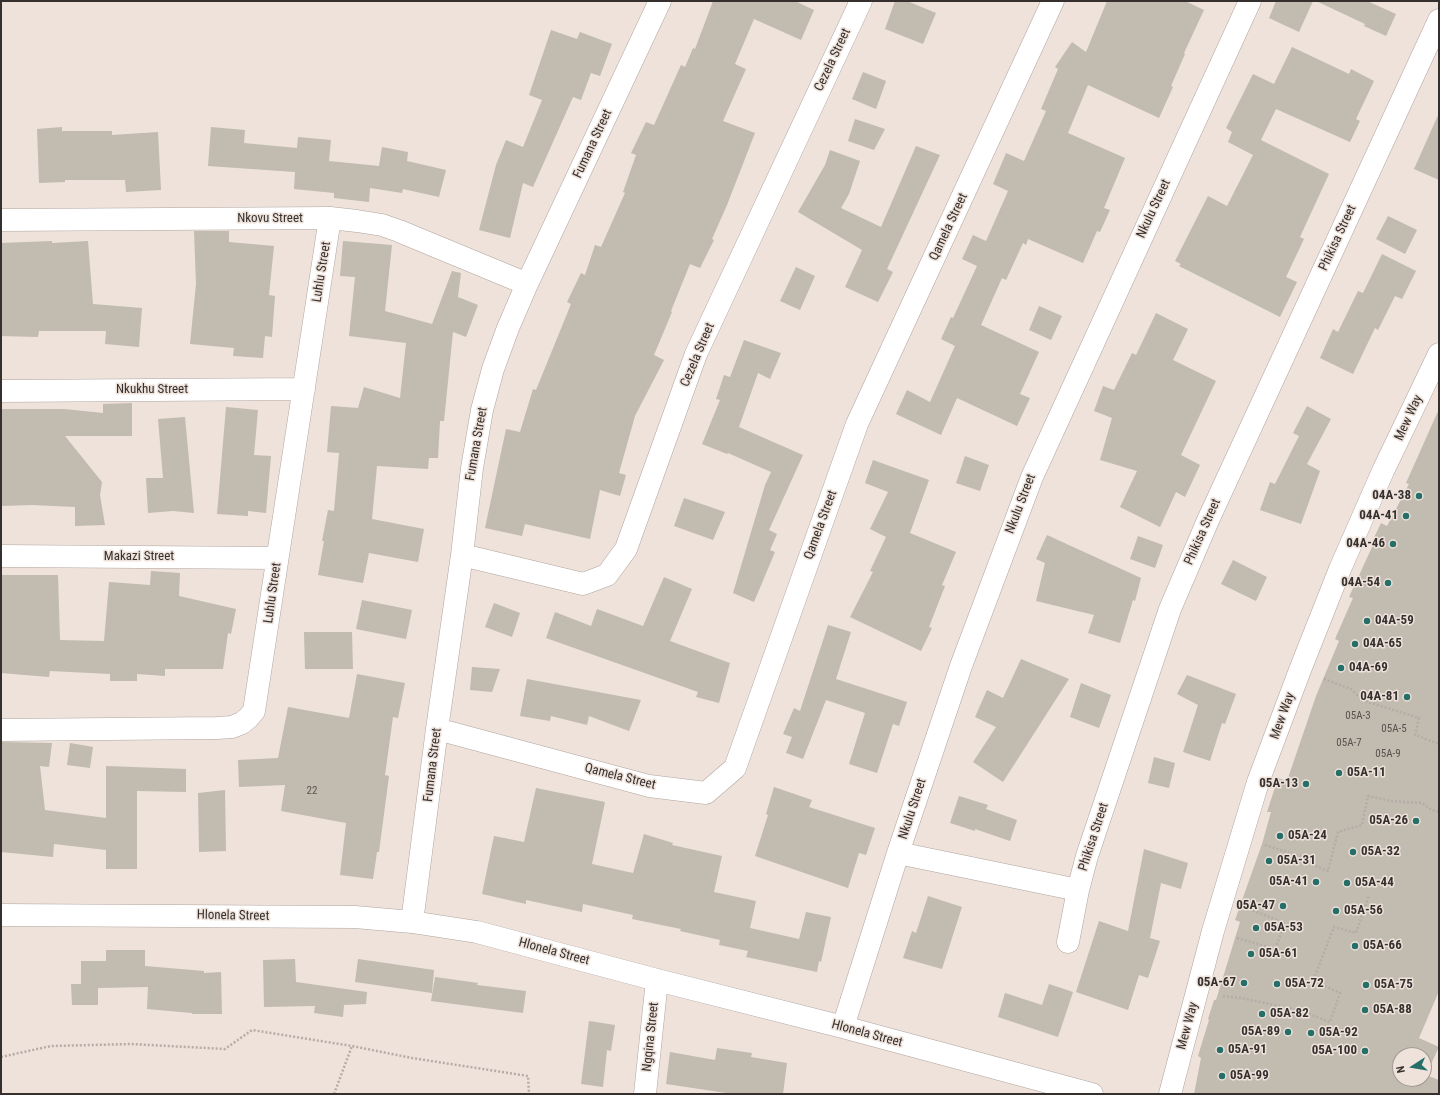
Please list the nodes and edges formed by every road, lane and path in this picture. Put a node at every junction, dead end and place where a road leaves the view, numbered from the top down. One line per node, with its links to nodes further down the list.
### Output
1 (660, 1): 8 (street, Fumana Street)
2 (861, 1): 12 (street, Cezela Street)
3 (1053, 1): 16 (street, Qamela Street)
4 (1250, 1): 21 (street, Nkulu Street)
5 (1439, 20): 22 (street, Phikisa Street)
6 (330, 218): 7 (street, Nkovu Street); 8 (street, Nkovu Street); 10 (street, Luhlu Street)
7 (1, 220)
8 (527, 284): 12 (street, Fumana Street)
9 (1439, 354): 15 (street, Mew Way)
10 (304, 389): 11 (street, Nkukhu Street); 14 (street, Luhlu Street)
11 (1, 391)
12 (462, 555): 16 (street, Fumana Street)
13 (1, 556): 14 (street, Makazi Street)
14 (278, 558): 17 (street, Luhlu Street)
15 (1300, 670): 18 (path); 20 (street, Mew Way)
16 (437, 729): 26 (street, Fumana Street)
17 (1, 730)
18 (1439, 744)
19 (1439, 812): 20 (path)
20 (1242, 837): 24 (street, Mew Way)
21 (898, 853): 22 (street); 31 (street, Nkulu Street)
22 (1078, 890): 28 (street, Phikisa Street)
23 (1369, 895): 30 (path)
24 (1223, 899): 27 (street, Mew Way); 27 (path)
25 (1, 915): 26 (street, Hlonela Street)
26 (412, 922): 29 (street, Hlonela Street)
27 (1213, 931): 30 (street, Mew Way)
28 (1068, 942)
29 (657, 980): 31 (street, Hlonela Street); 36 (street, Ngqina Street)
30 (1197, 993): 38 (street, Mew Way)
31 (843, 1027): 37 (street, Hlonela Street)
32 (352, 1046): 33 (path); 34 (path); 35 (path)
33 (1, 1057)
34 (334, 1094)
35 (529, 1094)
36 (645, 1094)
37 (1092, 1094)
38 (1170, 1094)

